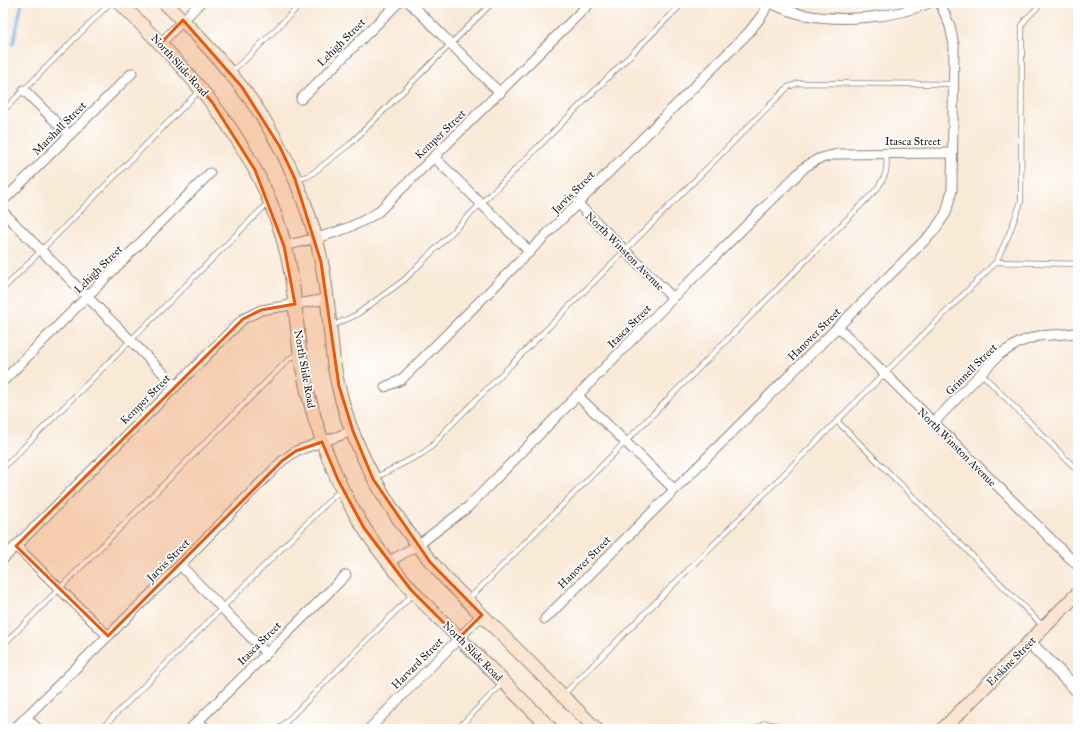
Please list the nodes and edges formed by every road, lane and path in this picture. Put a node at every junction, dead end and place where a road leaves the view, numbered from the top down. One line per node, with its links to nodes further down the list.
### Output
1 (110, 3): 22 (lane)
2 (120, 3): 16 (main road, North Slide Road)
3 (165, 3): 15 (main road)
4 (200, 3): 15 (street)
5 (302, 3): 18 (lane)
6 (398, 3): 24 (street, Lehigh Street)
7 (410, 3): 17 (street)
8 (492, 3): 17 (lane)
9 (590, 3): 23 (street, Kemper Street)
10 (684, 3): 34 (lane)
11 (769, 3): 12 (street); 35 (street, Jarvis Street)
12 (929, 3)
13 (940, 3): 20 (street, Hanover Street)
14 (1042, 3): 42 (lane)
15 (182, 20): 16 (street); 18 (main road)
16 (161, 43): 21 (main road, North Slide Road)
17 (451, 44): 23 (street); 31 (lane)
18 (230, 72): 31 (main road)
19 (132, 73): 26 (street, Marshall Street)
20 (954, 84): 27 (street, Hanover Street); 40 (lane)
21 (201, 89): 33 (main road, North Slide Road); 39 (lane)
22 (24, 90): 25 (lane); 26 (street)
23 (500, 93): 29 (street, Kemper Street)
24 (301, 99)
25 (3, 111)
26 (69, 135): 32 (street, Marshall Street)
27 (952, 153): 28 (street, Itasca Street); 50 (street, Hanover Street)
28 (886, 154): 46 (street, Itasca Street); 63 (lane)
29 (434, 156): 34 (street); 37 (street, Kemper Street)
30 (210, 173): 45 (street, Lehigh Street)
31 (295, 179): 37 (main road)
32 (3, 201)
33 (269, 202): 38 (main road, North Slide Road); 52 (lane)
34 (482, 204): 41 (street); 49 (lane)
35 (578, 204): 40 (street, North Winston Avenue); 41 (street, Jarvis Street)
36 (3, 212): 39 (street)
37 (316, 238): 38 (street, Kemper Street); 47 (main road)
38 (284, 246): 48 (main road, North Slide Road)
39 (41, 250): 44 (lane); 45 (street)
40 (625, 251): 46 (street, North Winston Avenue); 67 (lane)
41 (530, 252): 58 (street, Jarvis Street)
42 (996, 262): 43 (lane); 55 (lane)
43 (1078, 264)
44 (3, 289)
45 (87, 297): 52 (street); 56 (street, Lehigh Street)
46 (673, 298): 59 (street, Itasca Street)
47 (327, 299): 48 (street, Kemper Street); 49 (main road)
48 (295, 304): 53 (main road, North Slide Road); 57 (street, Kemper Street)
49 (330, 326): 62 (main road)
50 (838, 327): 55 (street, North Winston Avenue); 68 (street, Hanover Street)
51 (1078, 333): 54 (street, Grinnell Street)
52 (131, 341): 57 (street); 65 (lane)
53 (300, 353): 64 (main road, North Slide Road); 77 (lane)
54 (981, 373): 61 (street, Grinnell Street); 66 (lane)
55 (884, 374): 60 (lane); 61 (street, North Winston Avenue)
56 (3, 381)
57 (176, 386): 71 (street, Kemper Street)
58 (385, 387)
59 (577, 395): 63 (street); 70 (street, Itasca Street)
60 (837, 421): 84 (lane); 92 (lane)
61 (933, 424): 75 (street, North Winston Avenue)
62 (353, 431): 64 (street, Jarvis Street); 67 (main road)
63 (625, 441): 68 (street); 80 (lane)
64 (322, 442): 69 (main road, North Slide Road); 74 (street, Jarvis Street)
65 (3, 468)
66 (1078, 471)
67 (373, 479): 70 (main road)
68 (674, 489): 83 (street, Hanover Street)
69 (344, 491): 73 (main road, North Slide Road); 81 (lane)
70 (418, 545): 73 (street, Itasca Street); 80 (main road)
71 (16, 546): 72 (street, Kemper Street); 77 (street)
72 (3, 559)
73 (388, 562): 78 (main road, North Slide Road)
74 (180, 565): 81 (street); 85 (street, Jarvis Street)
75 (1078, 566)
76 (346, 575): 89 (street, Itasca Street)
77 (60, 589): 85 (street); 88 (lane)
78 (414, 593): 86 (main road, North Slide Road); 100 (lane)
79 (1078, 593): 84 (main road, Erskine Street)
80 (467, 601): 82 (main road)
81 (222, 608): 89 (street); 97 (lane)
82 (482, 615): 86 (street, Harvard Street); 92 (main road)
83 (545, 619)
84 (1044, 628): 87 (main road, Erskine Street)
85 (108, 636): 93 (street, Jarvis Street)
86 (459, 638): 90 (main road, North Slide Road); 101 (street, Harvard Street)
87 (1029, 642): 91 (street); 107 (main road, Erskine Street)
88 (3, 645)
89 (266, 653): 94 (street, Itasca Street)
90 (504, 682): 102 (lane); 103 (main road, North Slide Road)
91 (1078, 691)
92 (563, 696): 104 (main road)
93 (26, 717): 95 (street, Jarvis Street); 96 (street)
94 (198, 721): 98 (street, Itasca Street); 99 (street)
95 (14, 729)
96 (38, 729)
97 (101, 729)
98 (190, 729)
99 (206, 729)
100 (279, 729)
101 (369, 729)
102 (458, 729)
103 (551, 729)
104 (596, 729)
105 (755, 729): 106 (lane)
106 (783, 729)
107 (943, 729)

